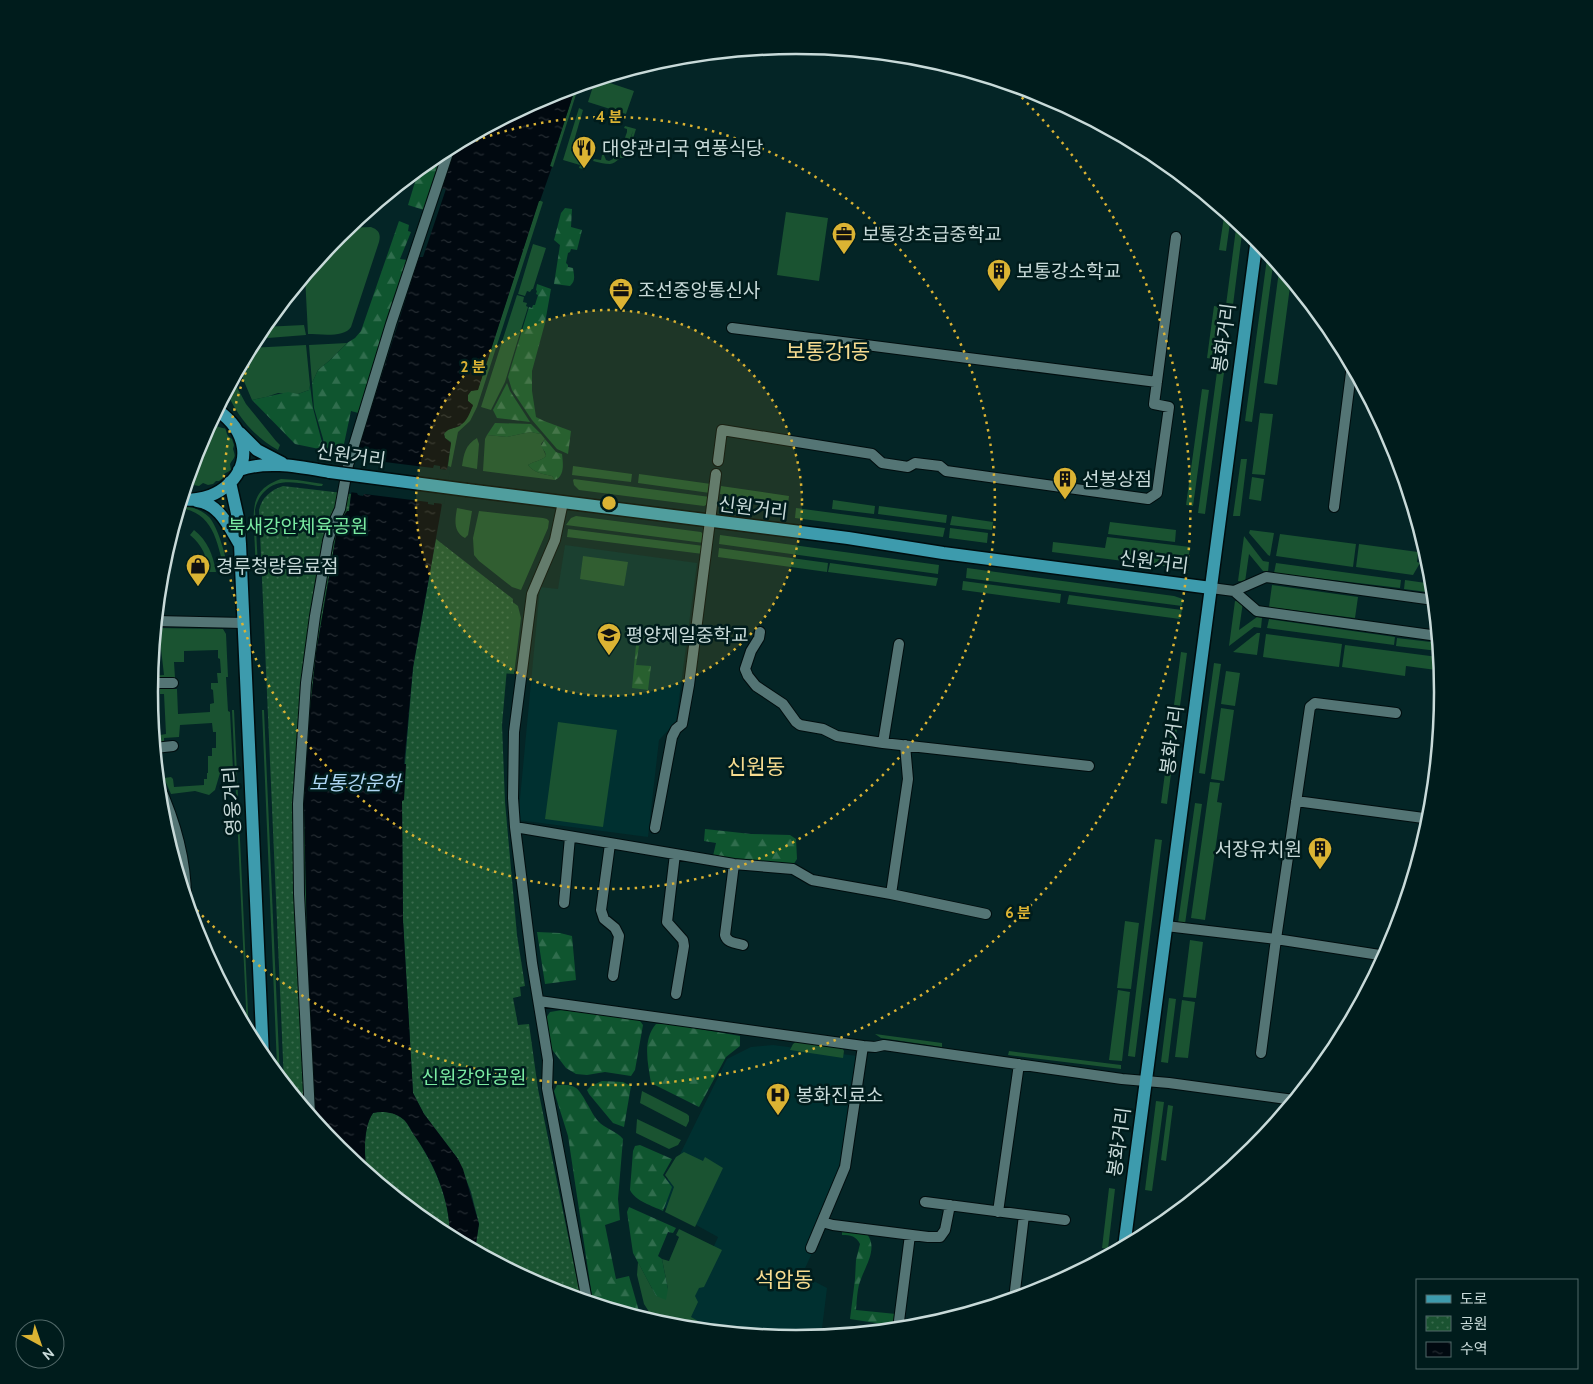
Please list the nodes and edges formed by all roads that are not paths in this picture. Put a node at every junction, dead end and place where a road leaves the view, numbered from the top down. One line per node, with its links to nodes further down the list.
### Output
1 (446, 158): 62 (street)
2 (1176, 237): 6 (street)
3 (1256, 249): 20 (main road, 봉화거리)
4 (732, 328): 6 (street)
5 (1351, 376): 17 (street)
6 (1157, 382): 9 (street)
7 (222, 414): 8 (main road, 신원거리)
8 (236, 429): 10 (main road, 신원거리); 11 (main road)
9 (718, 461)
10 (289, 466): 11 (main road, 신원거리); 16 (main road, 신원거리, bridge)
11 (239, 470): 13 (main road)
12 (716, 474): 18 (street)
13 (230, 482): 14 (main road); 19 (main road, 영웅거리)
14 (188, 499)
15 (188, 500): 19 (main road)
16 (563, 502): 18 (main road, 신원거리); 39 (street)
17 (1334, 507)
18 (710, 521): 20 (main road, 신원거리); 40 (street)
19 (240, 544): 24 (main road, 영웅거리)
20 (1211, 588): 21 (street); 49 (main road, 봉화거리)
21 (1234, 591): 22 (street); 26 (street)
22 (1427, 599)
23 (163, 621): 24 (street)
24 (243, 623): 56 (main road, 영웅거리)
25 (760, 632): 31 (street)
26 (1432, 635)
27 (899, 644): 31 (street)
28 (173, 683): 29 (street)
29 (158, 684)
30 (1396, 713): 36 (street)
31 (883, 743): 32 (street)
32 (905, 745): 35 (street); 46 (street)
33 (173, 746): 34 (street)
34 (161, 747)
35 (1089, 766)
36 (1296, 801): 38 (street); 50 (street)
37 (171, 816): 45 (street)
38 (1422, 818)
39 (515, 827): 41 (street); 55 (street)
40 (656, 828)
41 (570, 837): 42 (street); 47 (street)
42 (610, 844): 43 (street); 53 (street)
43 (675, 854): 44 (street); 54 (street)
44 (734, 864): 46 (street); 51 (street)
45 (184, 871)
46 (890, 894): 48 (street)
47 (564, 903)
48 (986, 914)
49 (1166, 926): 50 (street); 60 (main road, 봉화거리)
50 (1276, 939): 52 (street); 58 (street)
51 (743, 945)
52 (1378, 955)
53 (613, 976)
54 (676, 994)
55 (539, 1000): 57 (street); 73 (street)
56 (262, 1041)
57 (863, 1046): 59 (street); 68 (street)
58 (1261, 1053)
59 (1019, 1064): 60 (street); 65 (street)
60 (1146, 1081): 61 (street); 70 (main road, 봉화거리)
61 (1288, 1099)
62 (309, 1104)
63 (925, 1202): 64 (street)
64 (950, 1206): 65 (street); 69 (street)
65 (998, 1212): 66 (street)
66 (1024, 1215): 67 (street); 72 (street)
67 (1065, 1220)
68 (822, 1222): 69 (street); 71 (street)
69 (910, 1235): 74 (street)
70 (1125, 1239)
71 (810, 1248)
72 (1015, 1291)
73 (586, 1294)
74 (899, 1322)

